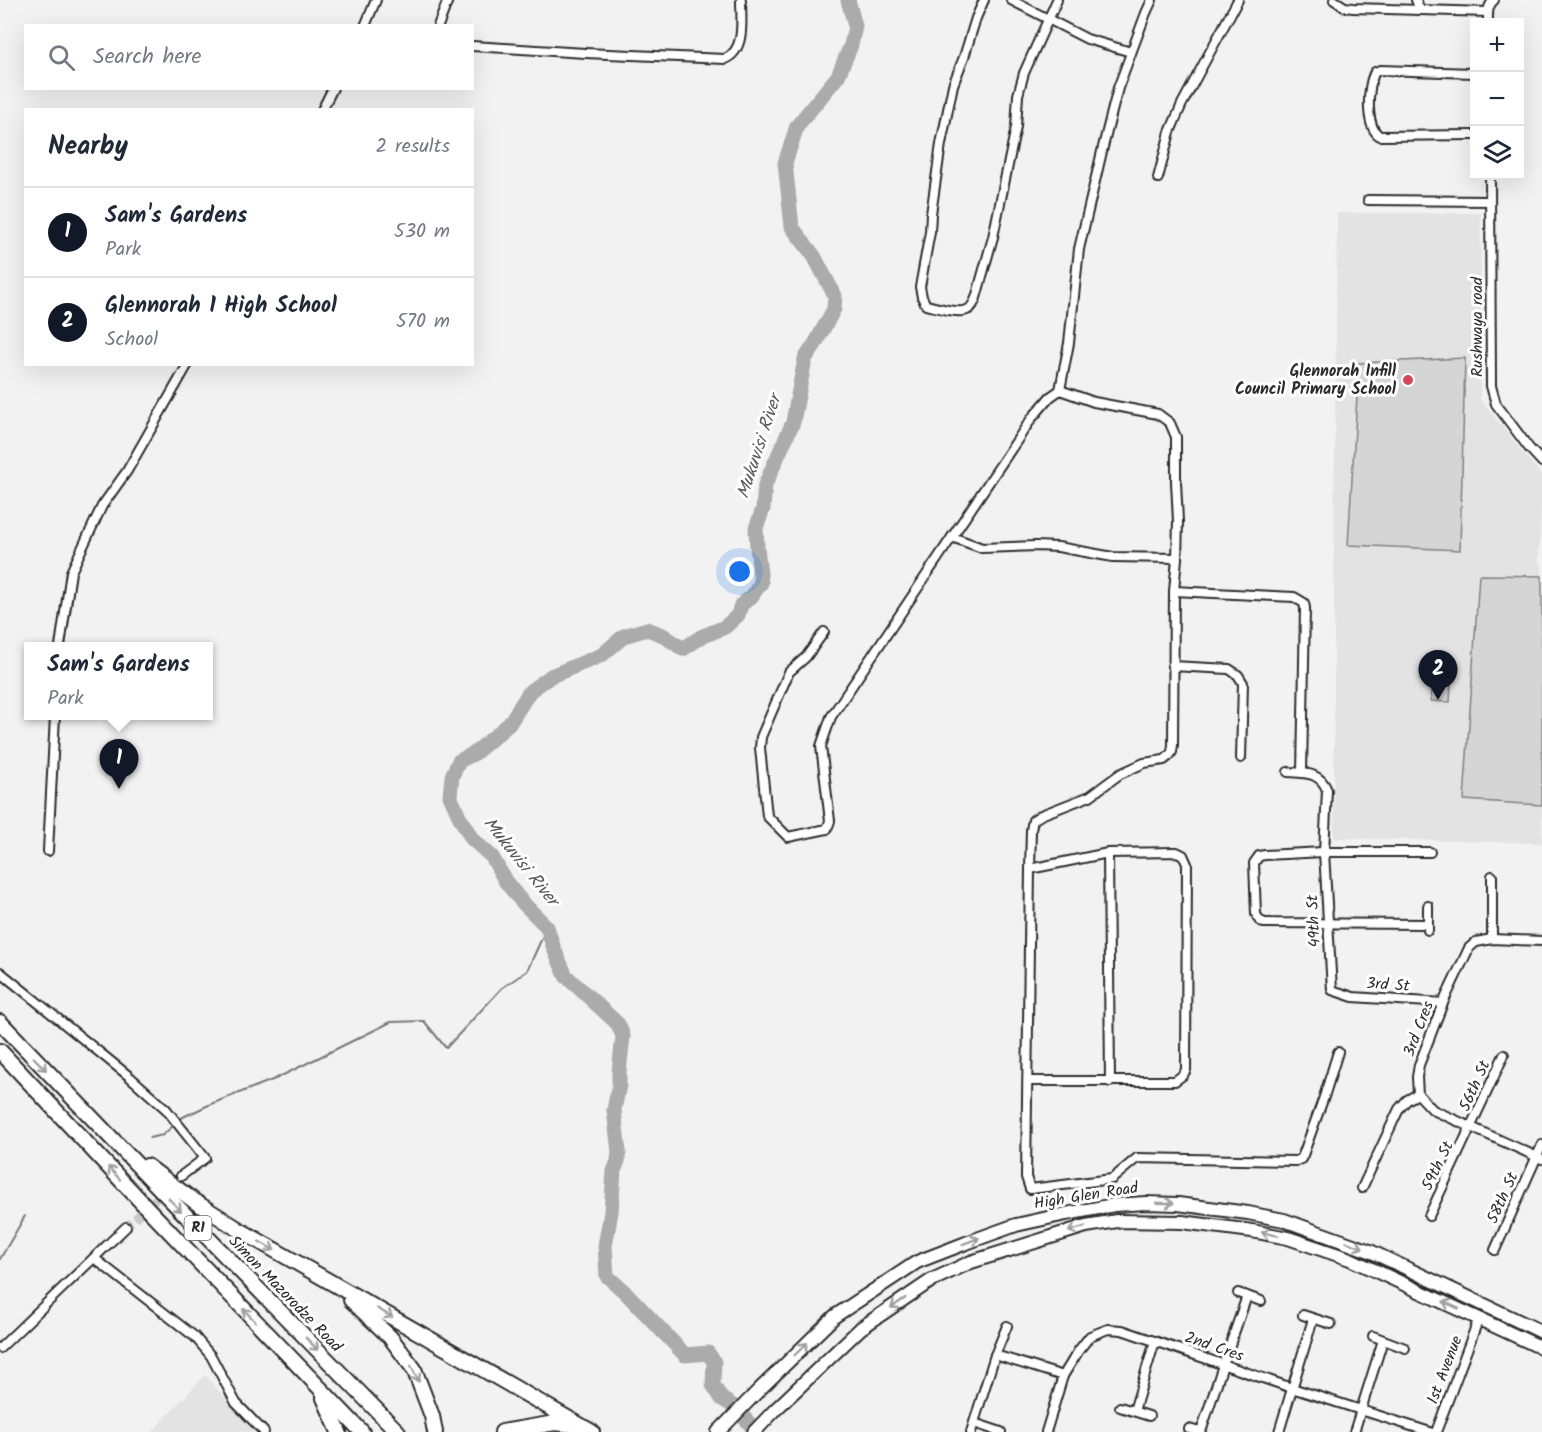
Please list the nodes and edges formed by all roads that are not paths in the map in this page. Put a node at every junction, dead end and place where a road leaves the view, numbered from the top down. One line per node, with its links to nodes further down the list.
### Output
1 (376, 0): 16 (street)
2 (448, 0): 17 (street)
3 (741, 0): 18 (street)
4 (984, 0): 14 (street)
5 (1011, 0): 14 (street)
6 (1057, 0): 14 (street)
7 (1152, 0): 19 (street)
8 (1238, 0): 24 (street)
9 (1334, 0): 12 (street)
10 (1416, 0): 12 (street)
11 (1494, 0): 13 (street)
12 (1420, 10): 13 (street)
13 (1488, 12): 15 (street)
14 (1048, 18): 19 (street)
15 (1488, 18)
16 (366, 24)
17 (439, 24)
18 (474, 46)
19 (1131, 52): 29 (street)
20 (1470, 73): 23 (street)
21 (332, 90): 22 (street)
22 (323, 108)
23 (1470, 135)
24 (1158, 178)
25 (1490, 180): 27 (street, Rushwaya road)
26 (1368, 200): 27 (street)
27 (1490, 201): 30 (street, Rushwaya road)
28 (187, 366): 35 (street)
29 (1060, 390): 31 (street); 32 (street)
30 (1542, 462)
31 (952, 537): 32 (street); 34 (street)
32 (1177, 558): 33 (street)
33 (1174, 591): 36 (street); 40 (street)
34 (824, 632)
35 (61, 642)
36 (1172, 666): 38 (street); 45 (street)
37 (56, 720): 41 (street)
38 (1241, 758)
39 (1288, 772): 40 (street)
40 (1302, 772): 42 (street, 49th St)
41 (48, 851)
42 (1324, 852): 43 (street); 48 (street, 49th St); 48 (street)
43 (1430, 852)
44 (1108, 853): 45 (street); 59 (street); 59 (street)
45 (1030, 869): 58 (street)
46 (1492, 876): 49 (street)
47 (1428, 906): 48 (street)
48 (1328, 924): 52 (street, 49th St)
49 (1492, 939): 50 (street, 3rd Cres); 53 (street, 3rd Cres)
50 (1542, 941)
51 (0, 972): 65 (street)
52 (1332, 990): 53 (street, 3rd St)
53 (1443, 1003): 60 (street, 3rd Cres)
54 (0, 1022): 62 (highway, Simon Mazorodze Road / R1, one-way to 62)
55 (0, 1051): 91 (highway, R1, one-way to 55)
56 (1338, 1052): 58 (street)
57 (1504, 1055): 61 (street, 56th St)
58 (1028, 1081): 59 (street)
59 (1110, 1082)
60 (1418, 1094): 61 (street); 66 (street)
61 (1471, 1128): 64 (street); 67 (street, 59th St)
62 (114, 1142): 71 (highway, one-way to 71); 102 (highway, Simon Mazorodze Road / R1, one-way to 102)
63 (1542, 1145): 64 (street, 58th St)
64 (1539, 1158): 69 (street, 58th St)
65 (181, 1176)
66 (1362, 1188)
67 (1429, 1216)
68 (126, 1227): 70 (street)
69 (1495, 1250)
70 (94, 1258): 84 (street); 99 (street)
71 (334, 1284): 97 (highway, one-way to 97); 103 (highway, one-way to 103)
72 (1238, 1293): 73 (street)
73 (1247, 1296): 74 (street); 88 (street)
74 (1261, 1301)
75 (1303, 1315): 77 (street)
76 (1479, 1318): 86 (main road, High Glen Road); 106 (main road, High Glen Road, one-way to 106); 114 (street, 1st Avenue)
77 (1313, 1319): 78 (street); 90 (street)
78 (1332, 1324)
79 (1007, 1326): 87 (street)
80 (1542, 1332): 105 (main road, High Glen Road, one-way to 80)
81 (1373, 1336): 82 (street)
82 (1383, 1340): 85 (street); 93 (street)
83 (1155, 1341): 88 (street, 2nd Cres); 89 (street, 2nd Cres); 94 (street)
84 (0, 1348)
85 (1405, 1348)
86 (1542, 1348)
87 (995, 1355): 89 (street); 96 (street)
88 (1222, 1365): 90 (street, 2nd Cres); 110 (street)
89 (1063, 1376): 109 (street, 2nd Cres)
90 (1292, 1388): 93 (street, 2nd Cres); 111 (street)
91 (320, 1389): 100 (highway); 101 (highway, R1)
92 (1120, 1407): 94 (street)
93 (1361, 1410): 112 (street); 113 (street, 2nd Cres)
94 (1134, 1411): 95 (street)
95 (1149, 1416)
96 (974, 1423): 107 (street); 108 (street)
97 (587, 1429): 104 (highway)
98 (1189, 1429): 110 (street)
99 (264, 1432)
100 (339, 1432)
101 (362, 1432)
102 (398, 1432)
103 (435, 1432)
104 (502, 1432)
105 (718, 1432)
106 (753, 1432)
107 (970, 1432)
108 (1001, 1432)
109 (1046, 1432)
110 (1201, 1432)
111 (1279, 1432)
112 (1354, 1432)
113 (1430, 1432)
114 (1436, 1432)

